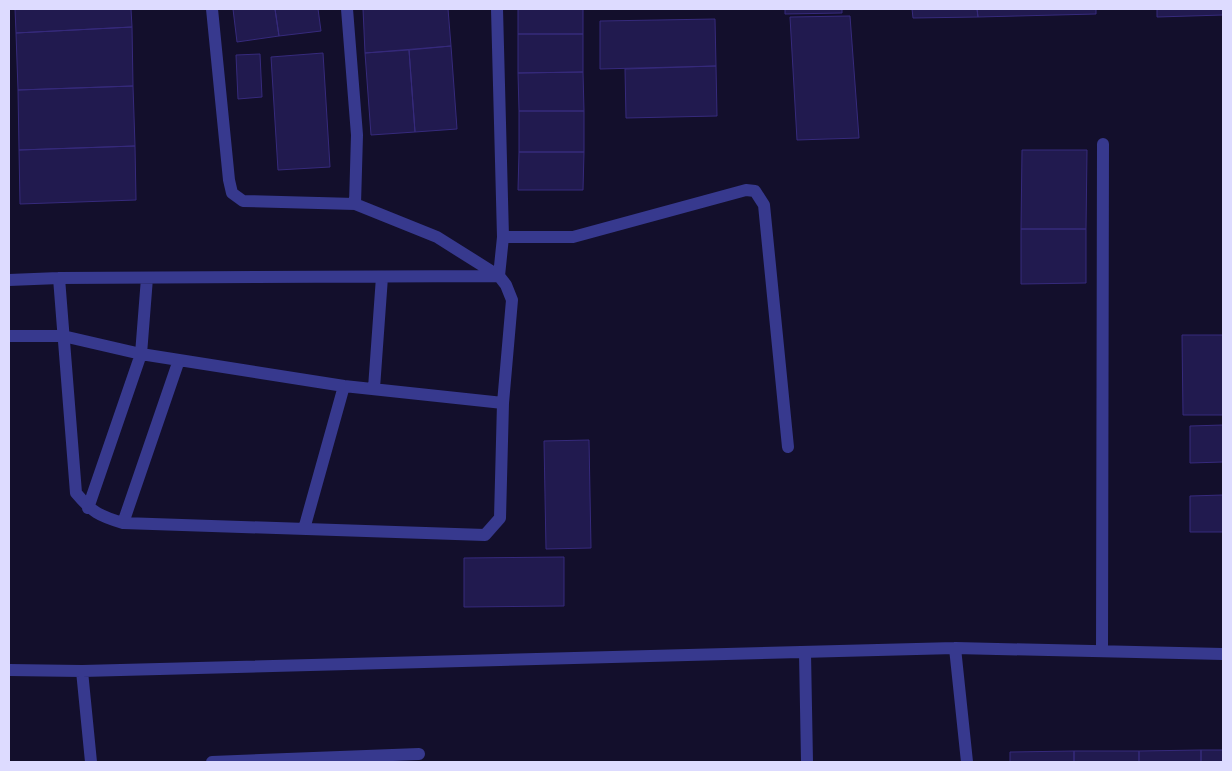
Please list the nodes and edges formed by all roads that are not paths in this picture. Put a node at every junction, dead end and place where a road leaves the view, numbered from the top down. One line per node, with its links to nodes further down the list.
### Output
1 (212, 9): 5 (street)
2 (347, 9): 5 (street)
3 (497, 9): 6 (street)
4 (1102, 144): 24 (street)
5 (355, 204): 7 (street)
6 (503, 237): 7 (street); 19 (street)
7 (499, 276): 8 (street); 18 (street)
8 (382, 277): 10 (street); 17 (street)
9 (59, 278): 10 (street); 11 (street); 13 (street)
10 (147, 278): 14 (street)
11 (9, 280)
12 (9, 336): 13 (street)
13 (63, 336): 14 (street); 20 (street)
14 (141, 354): 15 (street); 20 (street)
15 (179, 360): 16 (street); 21 (street)
16 (344, 386): 17 (street); 22 (street)
17 (374, 388): 18 (street)
18 (502, 403): 22 (street)
19 (788, 447)
20 (88, 508): 21 (street)
21 (123, 523): 22 (street)
22 (304, 529)
23 (954, 648): 24 (street); 25 (street); 33 (street)
24 (1102, 651): 26 (street)
25 (805, 653): 28 (street); 32 (street)
26 (1223, 654)
27 (9, 670): 28 (street)
28 (82, 671): 30 (street)
29 (419, 754): 31 (street)
30 (91, 762)
31 (212, 762)
32 (807, 762)
33 (967, 762)

